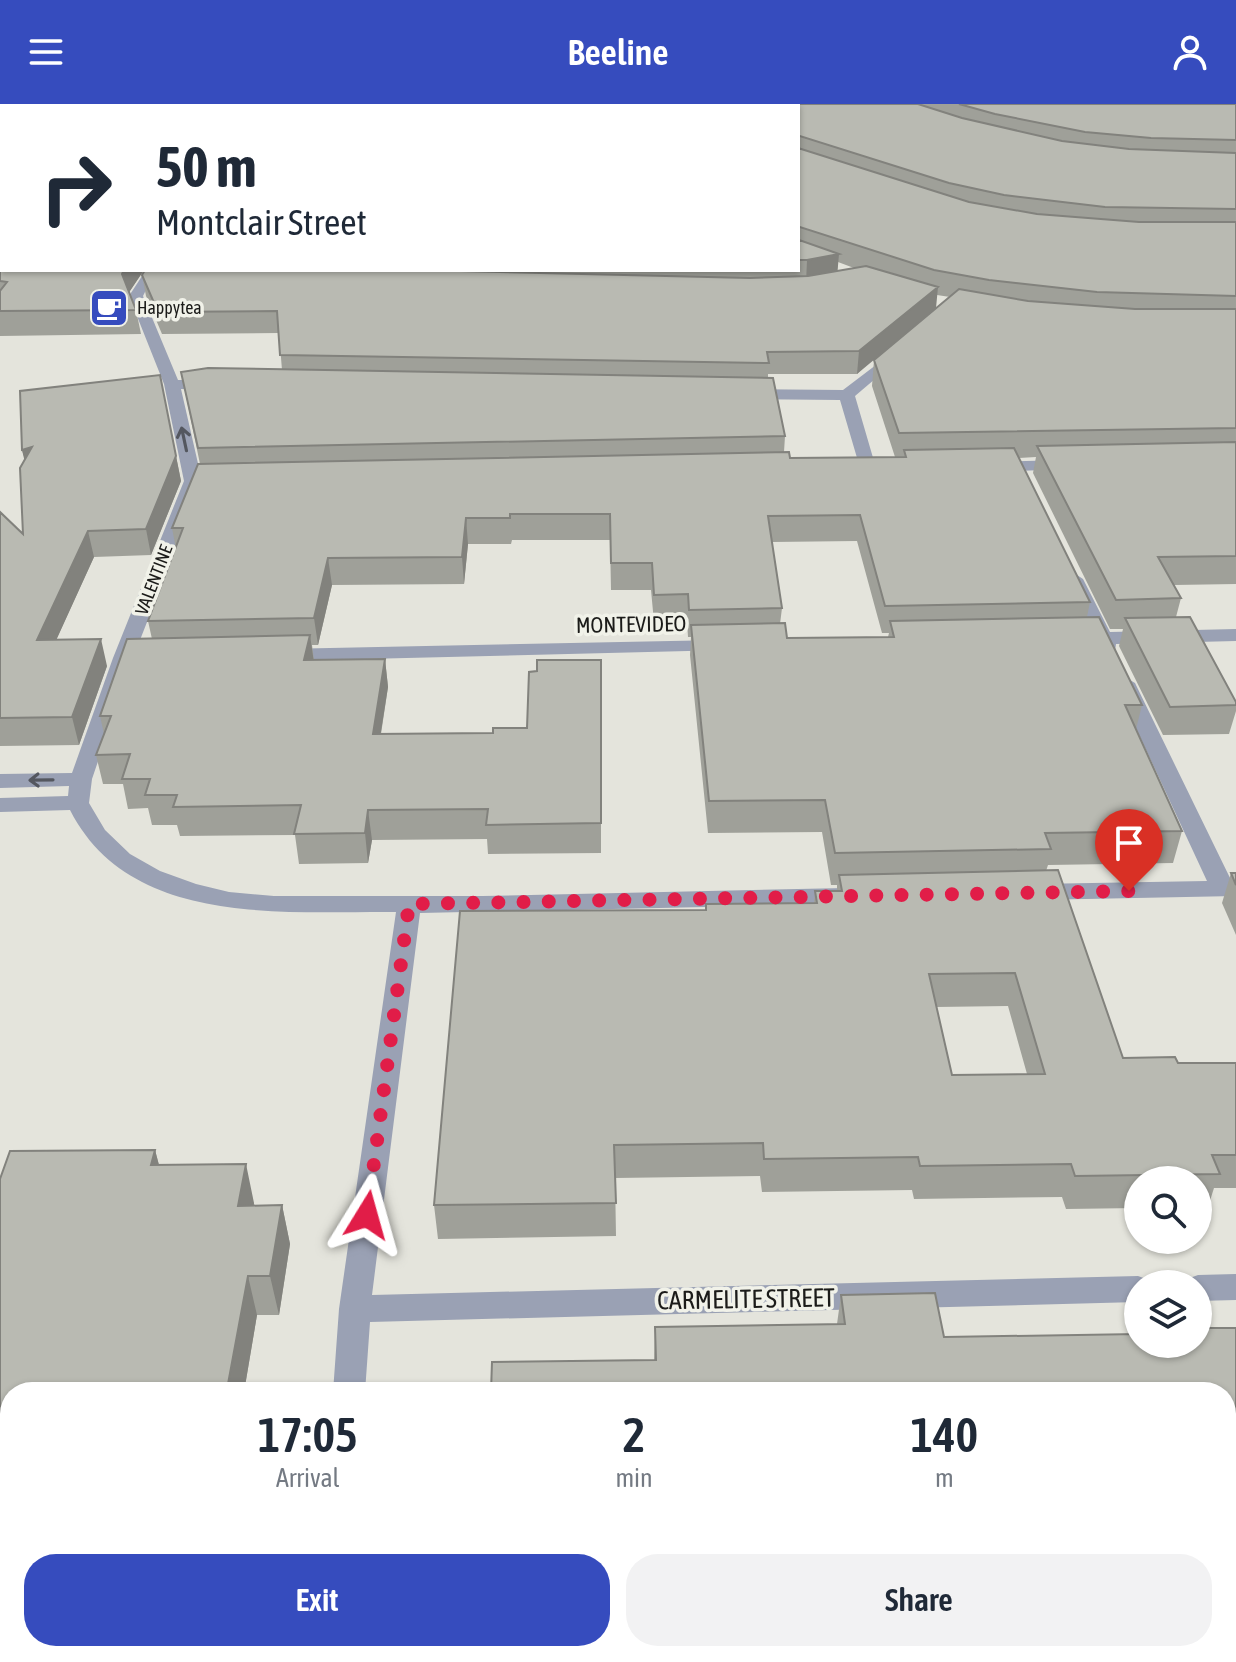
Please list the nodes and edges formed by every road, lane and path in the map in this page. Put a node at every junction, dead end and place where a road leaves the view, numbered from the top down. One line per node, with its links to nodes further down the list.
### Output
1 (153, 276): 3 (street, VALENTINE)
2 (907, 344): 6 (street)
3 (172, 384): 4 (street); 19 (street, VALENTINE, one-way to 3)
4 (235, 385)
5 (737, 393): 6 (street)
6 (847, 395): 10 (street)
7 (1080, 465): 8 (street)
8 (1018, 466): 9 (street); 11 (street)
9 (973, 467)
10 (867, 468)
11 (1031, 493)
12 (1064, 559): 14 (street)
13 (1236, 635): 14 (street)
14 (1104, 639): 15 (street); 21 (street)
15 (1057, 640)
16 (740, 646): 17 (street, MONTEVIDEO)
17 (266, 655)
18 (0, 781): 19 (street, one-way to 18)
19 (80, 791): 20 (street); 24 (street)
20 (0, 805)
21 (1230, 889): 22 (street)
22 (1015, 893)
23 (871, 896): 24 (street)
24 (409, 904): 28 (street)
25 (1236, 1287): 26 (street)
26 (1212, 1288)
27 (1124, 1289): 28 (street, CARMELITE STREET)
28 (355, 1309): 29 (street)
29 (350, 1382)

